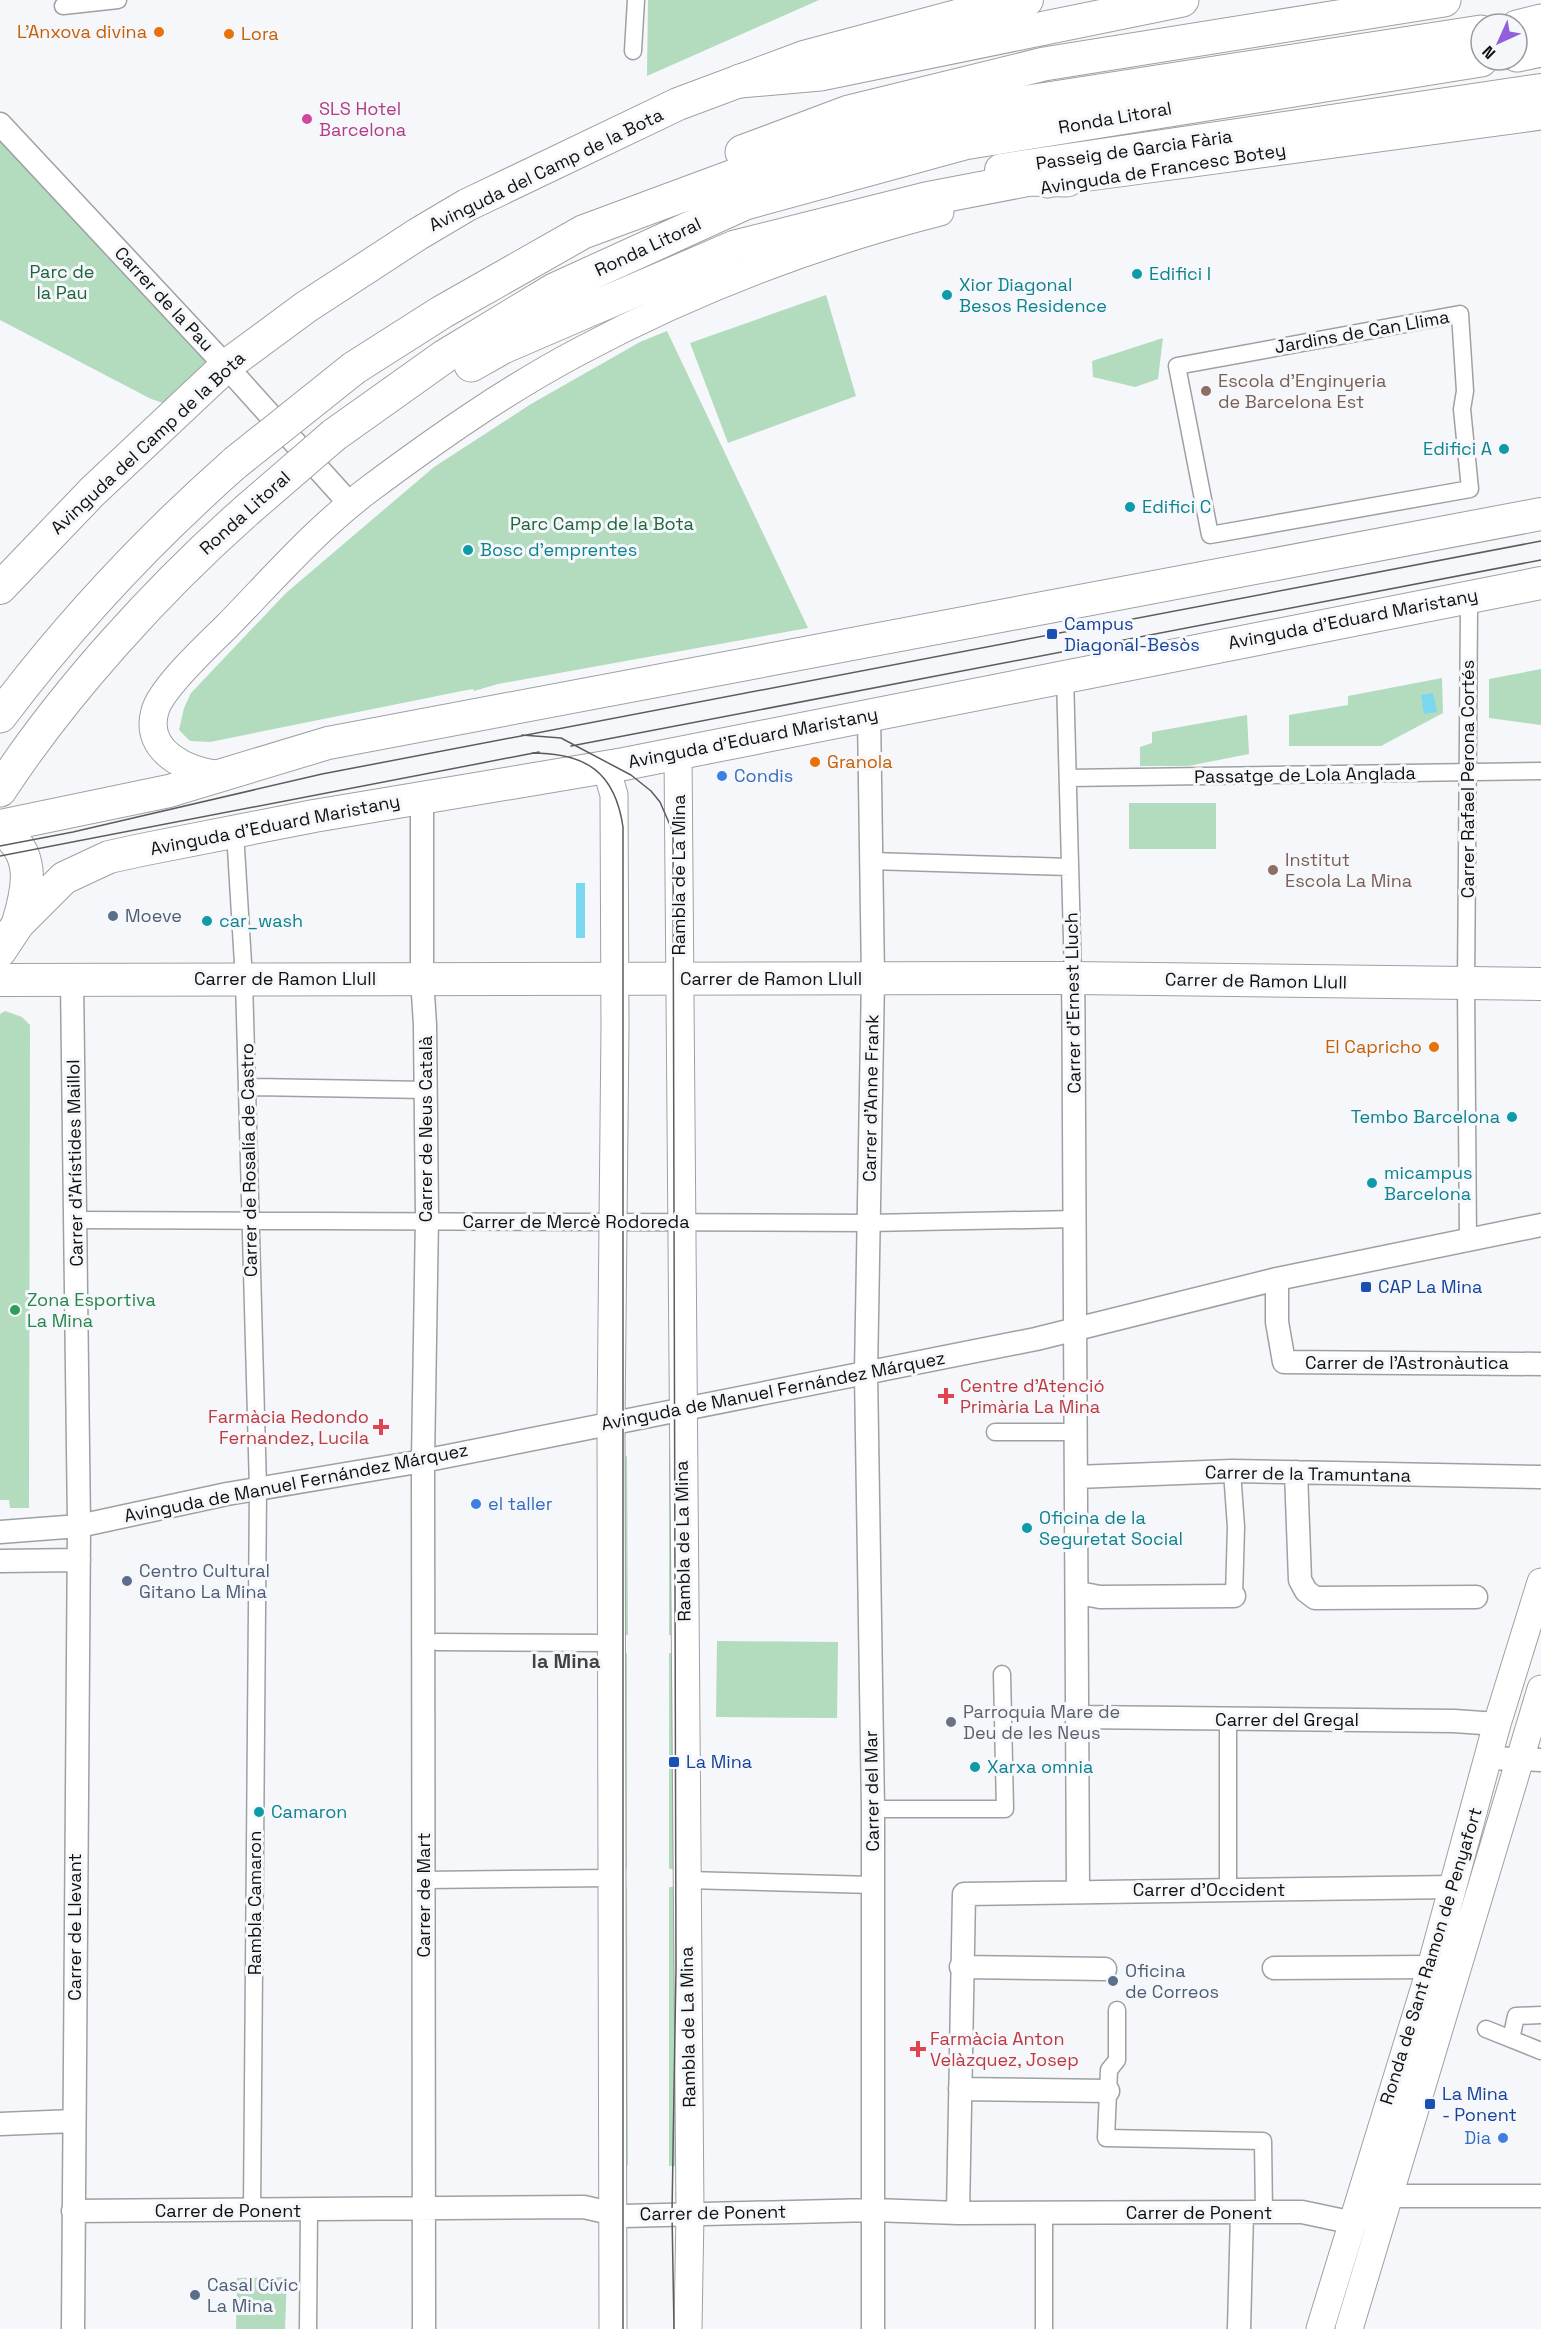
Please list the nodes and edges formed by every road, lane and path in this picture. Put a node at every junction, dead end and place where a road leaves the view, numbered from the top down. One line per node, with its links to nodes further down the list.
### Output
1 (118, 0): 6 (street)
2 (636, 0): 8 (street)
3 (1027, 0): 10 (main road, Avinguda del Camp de la Bota)
4 (1182, 0): 10 (highway)
5 (1434, 2): 15 (highway)
6 (63, 6)
7 (1469, 34): 15 (highway, Ronda Litoral)
8 (633, 51)
9 (1469, 62): 18 (highway, Ronda Litoral)
10 (740, 81): 17 (main road, Avinguda del Camp de la Bota)
11 (1541, 90): 16 (main road, Passeig de Garcia Fària)
12 (1541, 116): 14 (street, Avinguda de Francesc Botey)
13 (0, 124): 17 (street, Carrer de la Pau)
14 (1066, 180): 16 (highway); 19 (street, Avinguda de Francesc Botey)
15 (583, 232): 27 (highway, Ronda Litoral, bridge)
16 (735, 247): 18 (highway)
17 (226, 366): 19 (street, Carrer de la Pau); 23 (main road, Avinguda del Camp de la Bota)
18 (334, 435): 34 (highway, Ronda Litoral, bridge)
19 (350, 504): 32 (street, Avinguda de Francesc Botey)
20 (1541, 514): 32 (main road)
21 (1210, 535): 21 (street, Jardins de Can Llima)
22 (1541, 583): 25 (main road, Avinguda d'Eduard Maristany)
23 (0, 588)
24 (1469, 610): 30 (street, Carrer Rafael Perona Cortés)
25 (1065, 676): 26 (main road, Avinguda d'Eduard Maristany); 33 (street, Carrer d'Ernest Lluch)
26 (869, 715): 28 (main road, Avinguda d'Eduard Maristany); 38 (street, Carrer d'Anne Frank)
27 (0, 716)
28 (678, 753): 29 (main road, Avinguda d'Eduard Maristany); 49 (street, Rambla de La Mina)
29 (606, 767): 35 (main road, Avinguda d'Eduard Maristany); 45 (street)
30 (1468, 771): 31 (street, Passatge de Lola Anglada); 33 (street, Passatge de Lola Anglada); 50 (street, Carrer Rafael Perona Cortés)
31 (1541, 771)
32 (220, 775): 36 (main road)
33 (1068, 778): 39 (street, Carrer d'Ernest Lluch)
34 (0, 790)
35 (422, 797): 37 (main road, Avinguda d'Eduard Maristany); 42 (street, Carrer de Neus Català)
36 (0, 827): 40 (main road)
37 (236, 832): 40 (main road, Avinguda d'Eduard Maristany); 48 (street, Carrer de Rosalía de Castro)
38 (871, 861): 39 (street); 43 (street, Carrer d'Anne Frank)
39 (1070, 867): 44 (street, Carrer d'Ernest Lluch)
40 (18, 924): 41 (main road, Avinguda d'Eduard Maristany)
41 (0, 951)
42 (422, 978): 45 (main road, Carrer de Ramon Llull); 48 (main road, Carrer de Ramon Llull); 53 (street, Carrer de Neus Català)
43 (873, 978): 44 (main road, Carrer de Ramon Llull); 49 (main road, Carrer de Ramon Llull); 60 (street, Carrer d'Anne Frank)
44 (1073, 978): 50 (main road, Carrer de Ramon Llull); 54 (street, Carrer d'Ernest Lluch)
45 (614, 979): 49 (main road, Carrer de Ramon Llull); 58 (street)
46 (0, 980): 47 (main road, Carrer de Ramon Llull)
47 (72, 980): 48 (main road, Carrer de Ramon Llull); 55 (street, Carrer d'Arístides Maillol)
48 (244, 980): 52 (street, Carrer de Rosalía de Castro)
49 (679, 980): 59 (street, Rambla de La Mina)
50 (1466, 984): 51 (main road, Carrer de Ramon Llull); 62 (street, Carrer Rafael Perona Cortés)
51 (1541, 984)
52 (247, 1087): 53 (street); 56 (street, Carrer de Rosalía de Castro)
53 (426, 1090): 57 (street, Carrer de Neus Català)
54 (1076, 1219): 60 (street, Carrer de Mercè Rodoreda); 64 (street, Carrer d'Ernest Lluch)
55 (76, 1220): 56 (street, Carrer de Mercè Rodoreda); 77 (street, Carrer d'Arístides Maillol)
56 (250, 1220): 57 (street, Carrer de Mercè Rodoreda); 76 (street, Carrer de Rosalía de Castro)
57 (427, 1221): 58 (street, Carrer de Mercè Rodoreda); 71 (street, Carrer de Neus Català)
58 (612, 1221): 59 (street, Carrer de Mercè Rodoreda); 68 (street)
59 (681, 1223): 60 (street, Carrer de Mercè Rodoreda); 67 (street, Rambla de La Mina)
60 (869, 1223): 66 (street, Carrer d'Anne Frank)
61 (1541, 1225): 62 (street, Avinguda de Manuel Fernández Márquez)
62 (1468, 1240): 63 (street, Avinguda de Manuel Fernández Márquez)
63 (1277, 1279): 64 (street, Avinguda de Manuel Fernández Márquez); 65 (street, Carrer de l'Astronàutica)
64 (1077, 1331): 66 (street, Avinguda de Manuel Fernández Márquez); 70 (street)
65 (1541, 1364)
66 (866, 1373): 67 (street, Avinguda de Manuel Fernández Márquez); 94 (street, Carrer del Mar)
67 (682, 1408): 68 (street, Avinguda de Manuel Fernández Márquez); 97 (street, Rambla de La Mina)
68 (611, 1423): 71 (street, Avinguda de Manuel Fernández Márquez); 95 (street)
69 (994, 1432): 70 (street)
70 (1076, 1432): 74 (street)
71 (423, 1461): 76 (street, Avinguda de Manuel Fernández Márquez); 96 (street, Carrer de Mart)
72 (1232, 1471): 73 (street, Carrer de la Tramuntana); 74 (street, Carrer de la Tramuntana); 83 (street)
73 (1296, 1472): 75 (street, Carrer de la Tramuntana); 84 (street)
74 (1076, 1477): 82 (street)
75 (1541, 1477)
76 (258, 1488): 77 (street, Avinguda de Manuel Fernández Márquez); 117 (street, Rambla Camaron)
77 (79, 1526): 78 (street, Avinguda de Manuel Fernández Márquez); 79 (street, Carrer de Llevant)
78 (0, 1532)
79 (79, 1560): 80 (street); 113 (street, Carrer de Llevant)
80 (0, 1561)
81 (1541, 1582): 91 (street, Ronda de Sant Ramon de Penyafort)
82 (1079, 1593): 83 (street); 89 (street)
83 (1234, 1596)
84 (1476, 1597)
85 (437, 1642): 86 (street)
86 (606, 1643)
87 (1002, 1674): 94 (street)
88 (1541, 1689): 93 (street, Ronda de Sant Ramon de Penyafort)
89 (1077, 1717): 90 (street, Carrer del Gregal); 100 (street)
90 (1228, 1720): 91 (street, Carrer del Gregal); 101 (street)
91 (1497, 1724): 92 (street, Ronda de Sant Ramon de Penyafort)
92 (1489, 1758): 93 (street); 99 (street, Ronda de Sant Ramon de Penyafort)
93 (1530, 1760): 115 (street, Ronda de Sant Ramon de Penyafort)
94 (873, 1809): 98 (street, Carrer del Mar)
95 (612, 1878): 96 (street); 122 (street)
96 (424, 1880): 119 (street, Carrer de Mart)
97 (686, 1880): 98 (street); 123 (street, Rambla de La Mina)
98 (873, 1885): 120 (street, Carrer del Mar)
99 (1453, 1887): 101 (street, Carrer d'Occident); 102 (street, Ronda de Sant Ramon de Penyafort)
100 (1078, 1891): 101 (street, Carrer d'Occident); 103 (street, Carrer d'Occident)
101 (1228, 1891)
102 (1431, 1966): 104 (street); 127 (street, Ronda de Sant Ramon de Penyafort)
103 (961, 1967): 105 (street); 111 (street)
104 (1274, 1968)
105 (1105, 1969)
106 (1117, 2010): 112 (street)
107 (1541, 2015): 109 (street)
108 (1486, 2029): 109 (street)
109 (1511, 2039): 110 (street)
110 (1541, 2051)
111 (960, 2089): 112 (street); 124 (street)
112 (1108, 2091): 126 (street)
113 (74, 2121): 114 (street); 121 (street, Carrer de Llevant)
114 (0, 2124)
115 (1389, 2196): 116 (street); 127 (street); 137 (street, Ronda de Sant Ramon de Penyafort)
116 (1541, 2196)
117 (252, 2210): 118 (street, Carrer de Ponent); 121 (street, Carrer de Ponent)
118 (309, 2210): 119 (street, Carrer de Ponent); 129 (street)
119 (424, 2210): 122 (street, Carrer de Ponent); 130 (street, Carrer de Mart)
120 (873, 2210): 123 (street, Carrer de Ponent); 124 (street, Carrer de Ponent); 133 (street, Carrer del Mar)
121 (73, 2211): 128 (street, Carrer de Llevant)
122 (611, 2213): 123 (street, Carrer de Ponent); 131 (street)
123 (690, 2213): 132 (street, Rambla de La Mina)
124 (958, 2213): 125 (street, Carrer de Ponent)
125 (1044, 2213): 126 (street, Carrer de Ponent); 134 (street)
126 (1253, 2213): 127 (street, Carrer de Ponent); 135 (street)
127 (1354, 2223): 136 (street, Ronda de Sant Ramon de Penyafort)
128 (73, 2329)
129 (308, 2329)
130 (424, 2329)
131 (613, 2329)
132 (688, 2329)
133 (873, 2329)
134 (1044, 2329)
135 (1239, 2329)
136 (1320, 2329)
137 (1349, 2329)

